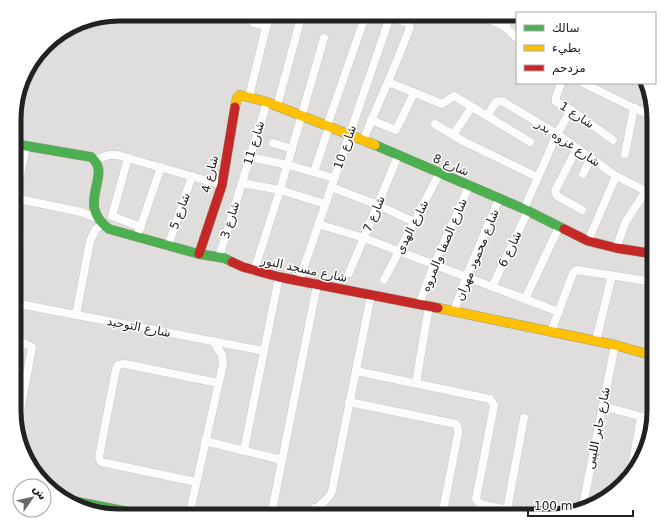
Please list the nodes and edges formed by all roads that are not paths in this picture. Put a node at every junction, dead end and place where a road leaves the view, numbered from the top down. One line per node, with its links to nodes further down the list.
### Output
1 (364, 21): 27 (street, شارع 10)
2 (389, 21): 28 (street, شارع 10)
3 (404, 21): 11 (street)
4 (497, 21): 8 (street)
5 (508, 21): 8 (street)
6 (254, 23): 16 (street)
7 (299, 25): 18 (street)
8 (505, 26): 9 (street)
9 (516, 37)
10 (324, 38): 23 (street)
11 (388, 82): 14 (street); 25 (street)
12 (561, 84): 21 (street, شارع 1)
13 (584, 84): 20 (street)
14 (414, 93): 19 (street); 25 (street)
15 (238, 96): 16 (street, شارع 8); 56 (street, شارع 4)
16 (249, 97): 17 (street, شارع 8)
17 (267, 102): 18 (street, شارع 8); 40 (street, شارع 11)
18 (277, 106): 23 (street, شارع 8)
19 (472, 107): 24 (street); 30 (street)
20 (634, 108): 22 (street); 39 (street)
21 (572, 110): 29 (street, شارع 6); 31 (street, شارع 1)
22 (647, 113)
23 (302, 116): 27 (street, شارع 8); 38 (street)
24 (487, 116): 29 (street, شارع غزوه بدر); 33 (street)
25 (371, 120): 32 (street)
26 (435, 124): 30 (street)
27 (328, 126): 28 (street, شارع 8); 48 (street, شارع 10)
28 (349, 134): 32 (street, شارع 8); 54 (street, شارع 10)
29 (557, 134): 37 (street, شارع غزوه بدر); 53 (street, شارع 6)
30 (452, 135): 53 (street)
31 (614, 140)
32 (364, 141): 41 (street, شارع 8)
33 (530, 142)
34 (273, 143): 38 (street)
35 (21, 145): 36 (street)
36 (26, 146): 44 (street); 47 (street)
37 (577, 148): 43 (street, شارع غزوه بدر); 67 (street)
38 (292, 149): 45 (street)
39 (625, 154)
40 (250, 156): 45 (street); 55 (street, شارع 11)
41 (398, 156): 49 (street, شارع 8); 65 (street, شارع 7)
42 (128, 158): 44 (street); 46 (street); 71 (street)
43 (591, 158): 50 (street); 52 (street, شارع غزوه بدر)
44 (96, 160): 68 (street)
45 (288, 164): 48 (street); 59 (street)
46 (161, 167): 51 (street); 71 (street)
47 (21, 172)
48 (314, 172): 54 (street)
49 (439, 174): 57 (street, شارع 8); 69 (street, شارع الهدى)
50 (583, 174)
51 (192, 176): 56 (street); 76 (street, شارع 5)
52 (616, 176): 60 (street, شارع غزوه بدر); 75 (street)
53 (537, 177): 66 (street, شارع 6)
54 (334, 178): 58 (street, شارع 10)
55 (242, 183): 59 (street); 81 (street, شارع 3)
56 (222, 185): 80 (street, شارع 4)
57 (469, 186): 63 (street, شارع 8); 82 (street, شارع الصفا والمروه)
58 (331, 187): 64 (street, شارع 10); 65 (street)
59 (280, 190): 64 (street); 83 (street)
60 (647, 191)
61 (647, 198): 77 (street)
62 (21, 199): 68 (street)
63 (500, 200): 66 (street, شارع 8); 87 (street, شارع محمود مهران)
64 (325, 204): 70 (street, شارع 10)
65 (378, 205): 69 (street); 74 (street, شارع 7)
66 (526, 210): 72 (street, شارع 8); 92 (street, شارع 6)
67 (582, 210)
68 (99, 221): 73 (street, شارع مسجد النور); 100 (street)
69 (414, 222): 78 (street, شارع الهدى)
70 (318, 224): 74 (street); 89 (street, شارع 10)
71 (141, 227): 73 (street)
72 (559, 227): 75 (street, شارع 8); 94 (street)
73 (137, 237): 76 (street, شارع مسجد النور)
74 (364, 238): 78 (street); 84 (street, شارع 7)
75 (588, 241): 77 (street, شارع 8)
76 (168, 246): 80 (street, شارع مسجد النور)
77 (616, 248): 79 (street, شارع 8)
78 (399, 252): 82 (street); 88 (street, شارع الهدى)
79 (647, 253)
80 (199, 254): 81 (street, شارع مسجد النور)
81 (219, 257): 83 (street, شارع مسجد النور)
82 (434, 264): 87 (street); 96 (street, شارع الصفا والمروه)
83 (254, 270): 86 (street, شارع مسجد النور)
84 (349, 273)
85 (612, 275): 90 (street); 99 (street); 103 (street)
86 (279, 277): 89 (street, شارع مسجد النور); 106 (street)
87 (466, 277): 92 (street); 98 (street, شارع محمود مهران)
88 (384, 280)
89 (299, 281): 91 (street, شارع مسجد النور)
90 (647, 281)
91 (317, 285): 93 (street, شارع مسجد النور); 120 (street)
92 (492, 287): 94 (street)
93 (370, 295): 96 (street, شارع مسجد النور); 108 (street)
94 (525, 299): 99 (street)
95 (21, 304): 100 (street, شارع التوحيد)
96 (419, 304): 97 (street, شارع مسجد النور)
97 (429, 306): 98 (street, شارع مسجد النور); 110 (street)
98 (454, 311): 101 (street, شارع مسجد النور)
99 (559, 312): 101 (street)
100 (76, 315): 102 (street, شارع التوحيد)
101 (551, 332): 103 (street, شارع مسجد النور)
102 (213, 341): 106 (street, شارع التوحيد); 109 (street)
103 (596, 342): 105 (street, شارع مسجد النور)
104 (21, 343): 112 (street)
105 (615, 346): 107 (street, شارع مسجد النور); 113 (street, شارع جابر الليبى)
106 (264, 351): 118 (street)
107 (647, 354)
108 (356, 371): 110 (street); 111 (street)
109 (218, 383): 117 (street); 121 (street)
110 (416, 383): 129 (street)
111 (349, 402): 127 (street); 128 (street)
112 (21, 406)
113 (602, 406): 114 (street); 123 (street, شارع جابر الليبى)
114 (641, 417): 116 (street); 119 (street)
115 (524, 418): 130 (street)
116 (647, 418)
117 (206, 441): 118 (street); 121 (street)
118 (244, 450): 120 (street)
119 (637, 455)
120 (282, 460): 126 (street)
121 (196, 482): 125 (street)
122 (85, 503): 124 (street)
123 (583, 503)
124 (114, 509)
125 (190, 509)
126 (272, 509)
127 (317, 509)
128 (443, 509)
129 (502, 509)
130 (507, 509)

